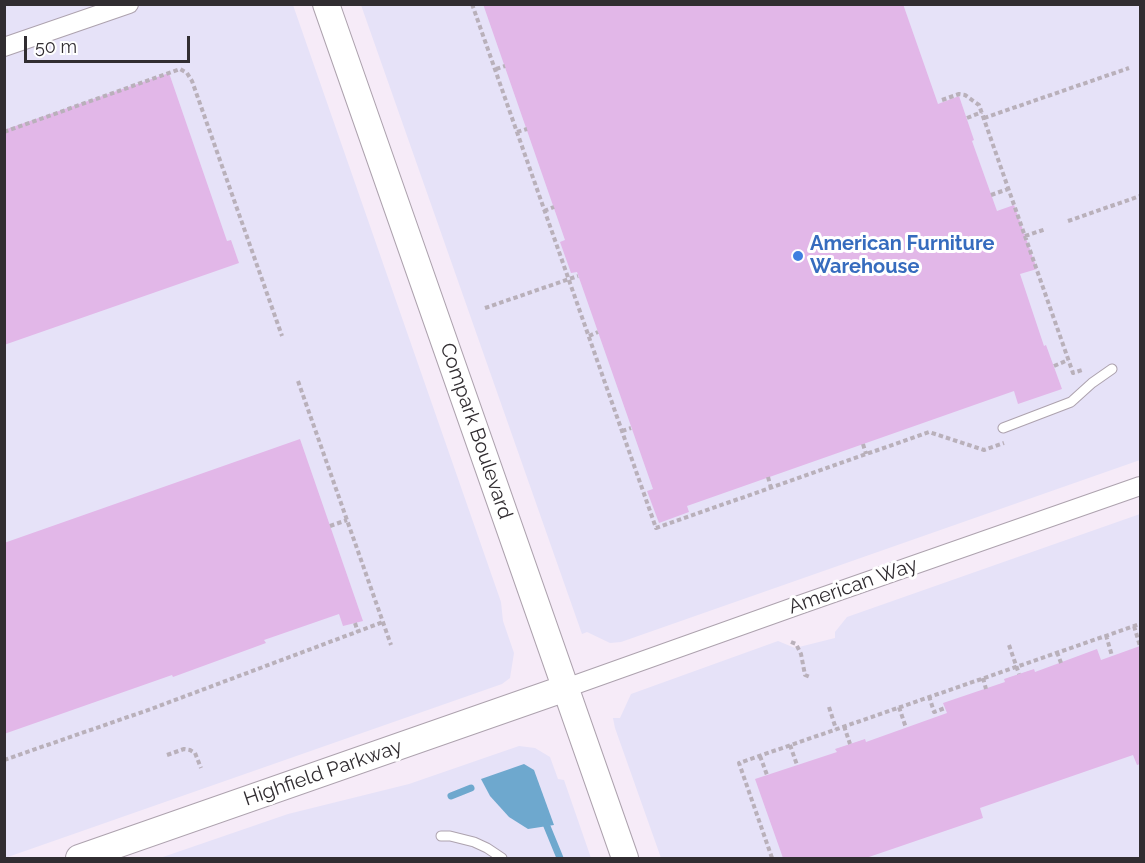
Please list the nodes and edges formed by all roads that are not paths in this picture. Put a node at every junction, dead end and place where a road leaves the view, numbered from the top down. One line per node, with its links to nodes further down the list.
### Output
1 (129, 4): 3 (street)
2 (326, 4): 7 (street, Compark Boulevard)
3 (4, 47)
4 (1112, 369): 5 (lane)
5 (1003, 428)
6 (1140, 486): 7 (street, American Way)
7 (566, 688): 9 (street, Highfield Parkway); 11 (street, Compark Boulevard)
8 (441, 836): 10 (lane)
9 (80, 858)
10 (502, 858)
11 (626, 858)

